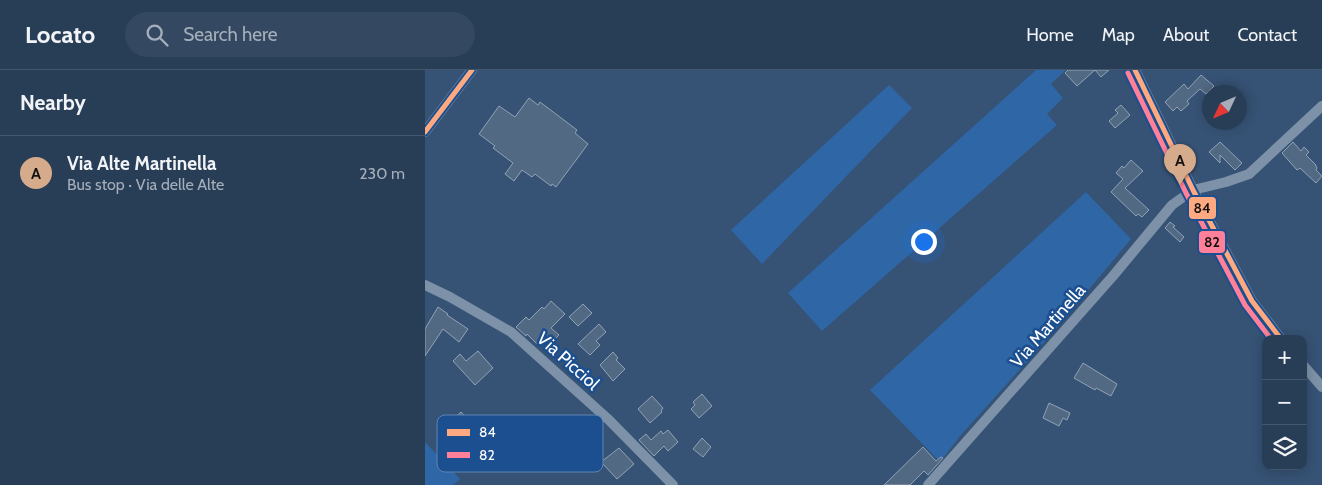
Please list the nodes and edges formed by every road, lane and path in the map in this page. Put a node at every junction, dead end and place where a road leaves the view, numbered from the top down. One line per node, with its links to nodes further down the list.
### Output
1 (472, 70): 4 (street)
2 (1135, 70): 5 (street)
3 (1322, 106): 5 (street)
4 (425, 132)
5 (1193, 190): 7 (street); 11 (street, Via Martinella)
6 (425, 285): 10 (street, Via Picciol)
7 (1278, 335)
8 (1307, 370): 9 (street)
9 (1322, 387)
10 (673, 485)
11 (928, 485)

